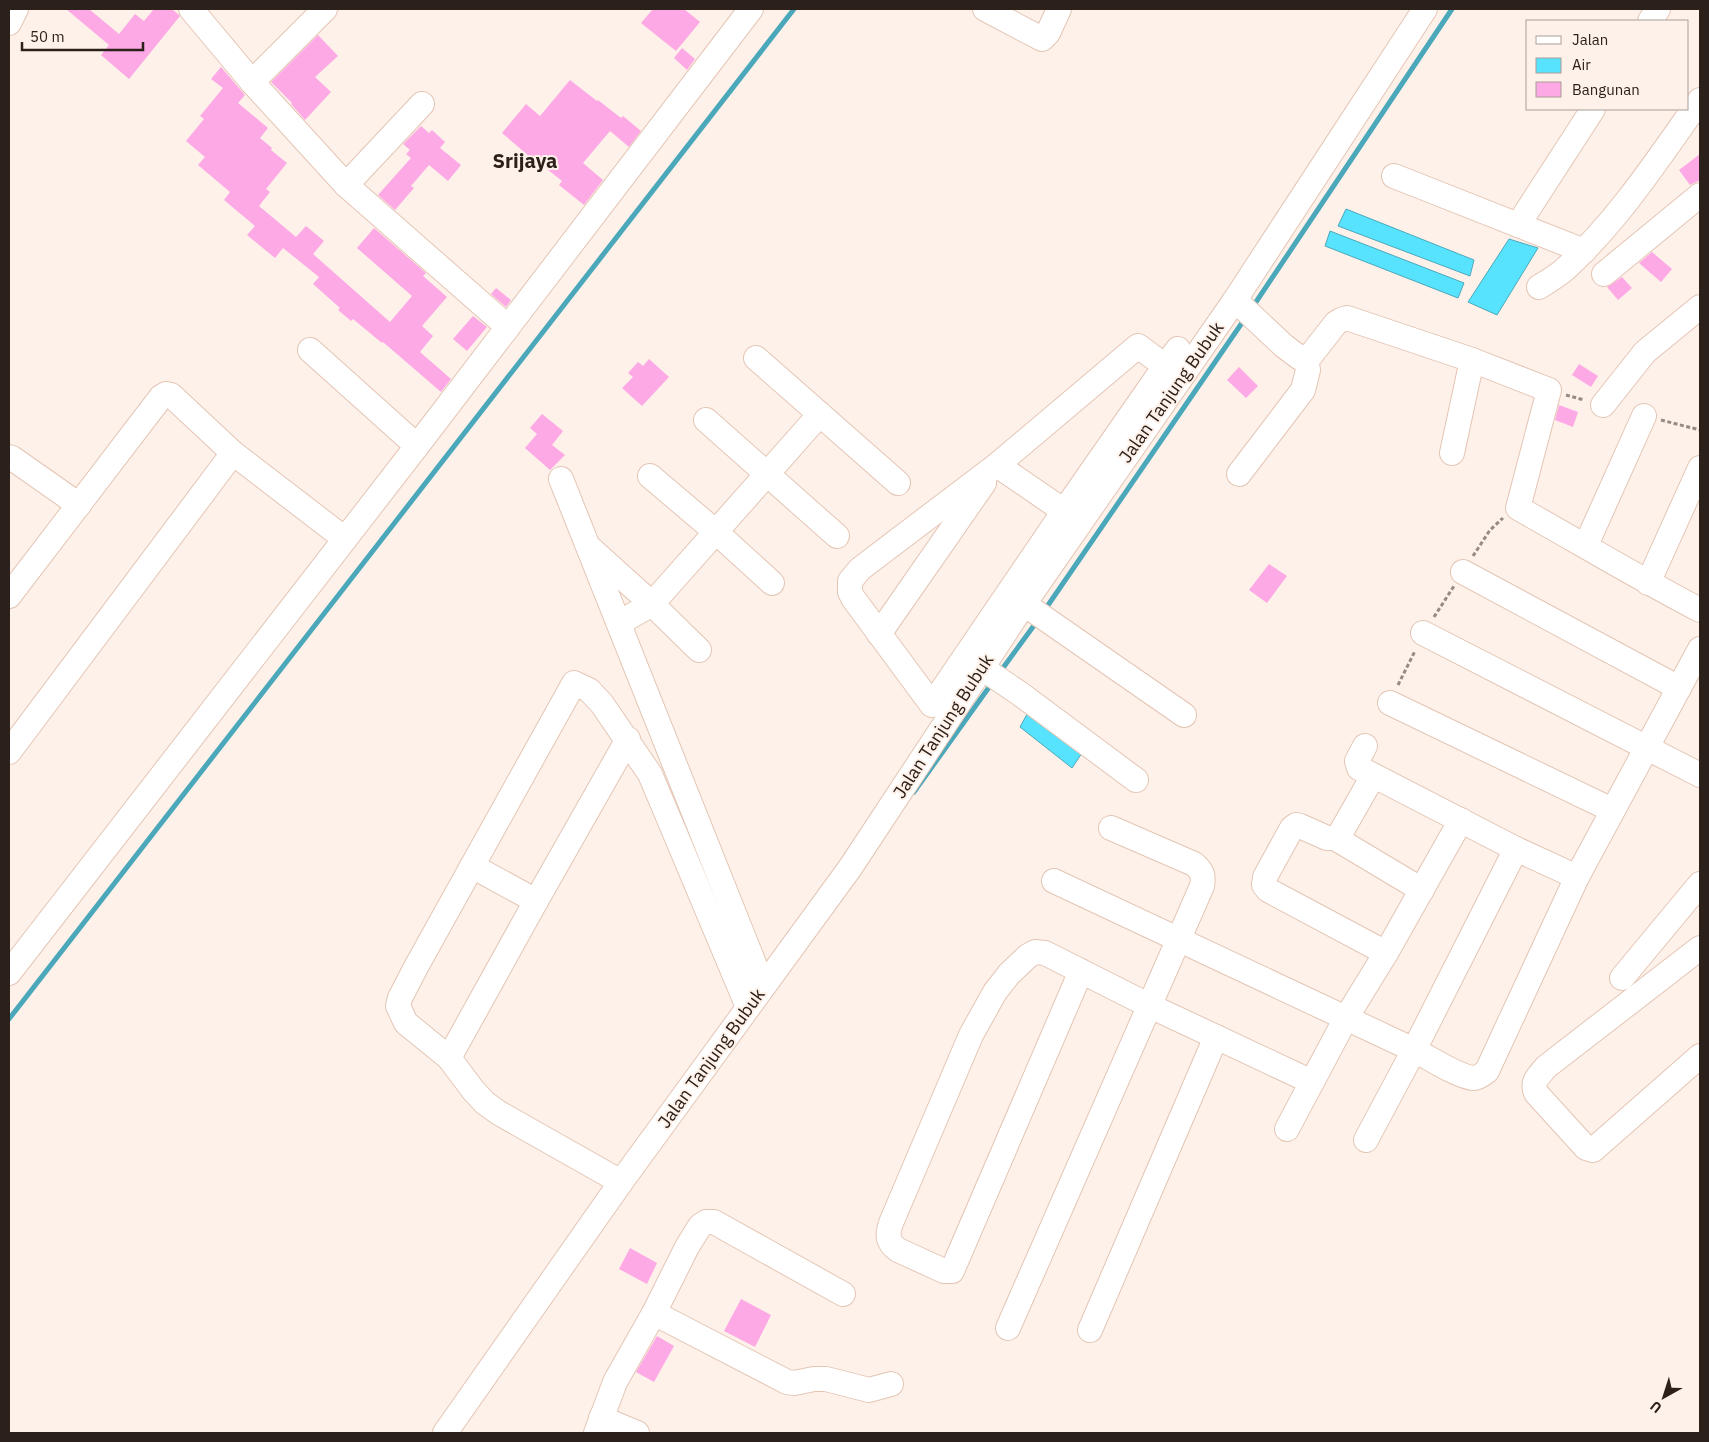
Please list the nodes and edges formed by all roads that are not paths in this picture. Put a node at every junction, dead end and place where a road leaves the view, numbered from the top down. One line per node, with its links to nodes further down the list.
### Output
1 (16, 9): 10 (street)
2 (191, 9): 11 (street)
3 (325, 9): 11 (street)
4 (751, 9): 24 (street)
5 (985, 9): 6 (street)
6 (1059, 9)
7 (1425, 9): 23 (street, Jalan Tanjung Bubuk)
8 (1658, 9): 9 (street)
9 (1651, 20)
10 (9, 23)
11 (252, 82): 16 (street)
12 (1700, 100): 19 (street)
13 (422, 104): 16 (street)
14 (1592, 110): 18 (street)
15 (1394, 176): 18 (street)
16 (346, 185): 24 (street)
17 (1700, 195): 20 (street)
18 (1518, 225): 19 (street)
19 (1584, 250): 21 (street)
20 (1604, 274)
21 (1539, 287)
22 (1700, 307): 30 (street)
23 (1248, 312): 27 (street); 28 (street, Jalan Tanjung Bubuk)
24 (508, 327): 34 (street)
25 (310, 350): 34 (street)
26 (756, 358): 31 (street)
27 (1306, 358): 29 (street); 41 (street)
28 (1176, 360): 38 (street); 46 (street, Jalan Tanjung Bubuk)
29 (1472, 360): 36 (street); 50 (street)
30 (1603, 405)
31 (820, 414): 40 (street); 44 (street)
32 (1644, 416): 50 (street)
33 (706, 420): 40 (street)
34 (417, 446): 49 (street)
35 (233, 453): 45 (street); 49 (street); 71 (street)
36 (1452, 453)
37 (9, 457): 45 (street)
38 (997, 465): 46 (street); 61 (street); 61 (street)
39 (1700, 468): 54 (street)
40 (768, 473): 47 (street); 48 (street)
41 (1239, 474)
42 (650, 476): 47 (street)
43 (561, 479): 51 (street)
44 (898, 483)
45 (78, 505): 55 (street)
46 (1066, 519): 58 (street, Jalan Tanjung Bubuk); 61 (street)
47 (716, 532): 53 (street); 56 (street)
48 (837, 536)
49 (345, 539): 90 (street)
50 (1586, 545): 54 (street)
51 (588, 547): 56 (street); 59 (street)
52 (1463, 572): 65 (street)
53 (772, 583)
54 (1648, 583): 57 (street)
55 (9, 596)
56 (652, 604): 59 (street); 63 (street)
57 (1700, 610)
58 (1036, 613): 64 (street, Jalan Tanjung Bubuk); 67 (street)
59 (619, 623): 92 (street)
60 (1423, 633): 70 (street)
61 (879, 634)
62 (1700, 649): 65 (street)
63 (699, 650)
64 (986, 670): 74 (street); 92 (street, Jalan Tanjung Bubuk)
65 (1687, 686): 70 (street)
66 (1390, 703): 75 (street)
67 (1184, 715)
68 (628, 739): 80 (street); 85 (street); 94 (street)
69 (1365, 746): 73 (street)
70 (1646, 749): 72 (street); 75 (street)
71 (9, 752)
72 (1700, 775)
73 (1373, 776): 76 (street); 78 (street)
74 (1136, 780)
75 (1612, 810): 81 (street)
76 (1461, 820): 79 (street); 84 (street)
77 (1111, 828): 86 (street)
78 (1335, 838): 84 (street); 88 (street)
79 (1516, 849): 81 (street); 97 (street)
80 (472, 866): 85 (street); 99 (street)
81 (1577, 877): 97 (street)
82 (1054, 881): 86 (street)
83 (1700, 884): 91 (street)
84 (1422, 890): 88 (street)
85 (536, 900): 99 (street)
86 (1178, 939): 93 (street); 95 (street)
87 (1700, 948): 98 (street)
88 (1386, 953): 95 (street)
89 (1081, 971): 89 (street); 93 (street)
90 (9, 973)
91 (1622, 978)
92 (763, 986): 94 (street, Jalan Tanjung Bubuk)
93 (1150, 1006): 96 (street); 106 (street)
94 (748, 1007): 103 (street, Jalan Tanjung Bubuk)
95 (1346, 1018): 97 (street); 100 (street)
96 (1216, 1037): 100 (street); 107 (street)
97 (1414, 1050): 102 (street)
98 (1700, 1056)
99 (449, 1058): 103 (street)
100 (1312, 1082): 101 (street)
101 (1287, 1129)
102 (1366, 1140)
103 (620, 1182): 110 (street, Jalan Tanjung Bubuk)
104 (843, 1294): 105 (street)
105 (654, 1313): 108 (street); 109 (street)
106 (1008, 1328)
107 (1090, 1330)
108 (891, 1384)
109 (598, 1426): 111 (street)
110 (445, 1433)
111 (637, 1433)

